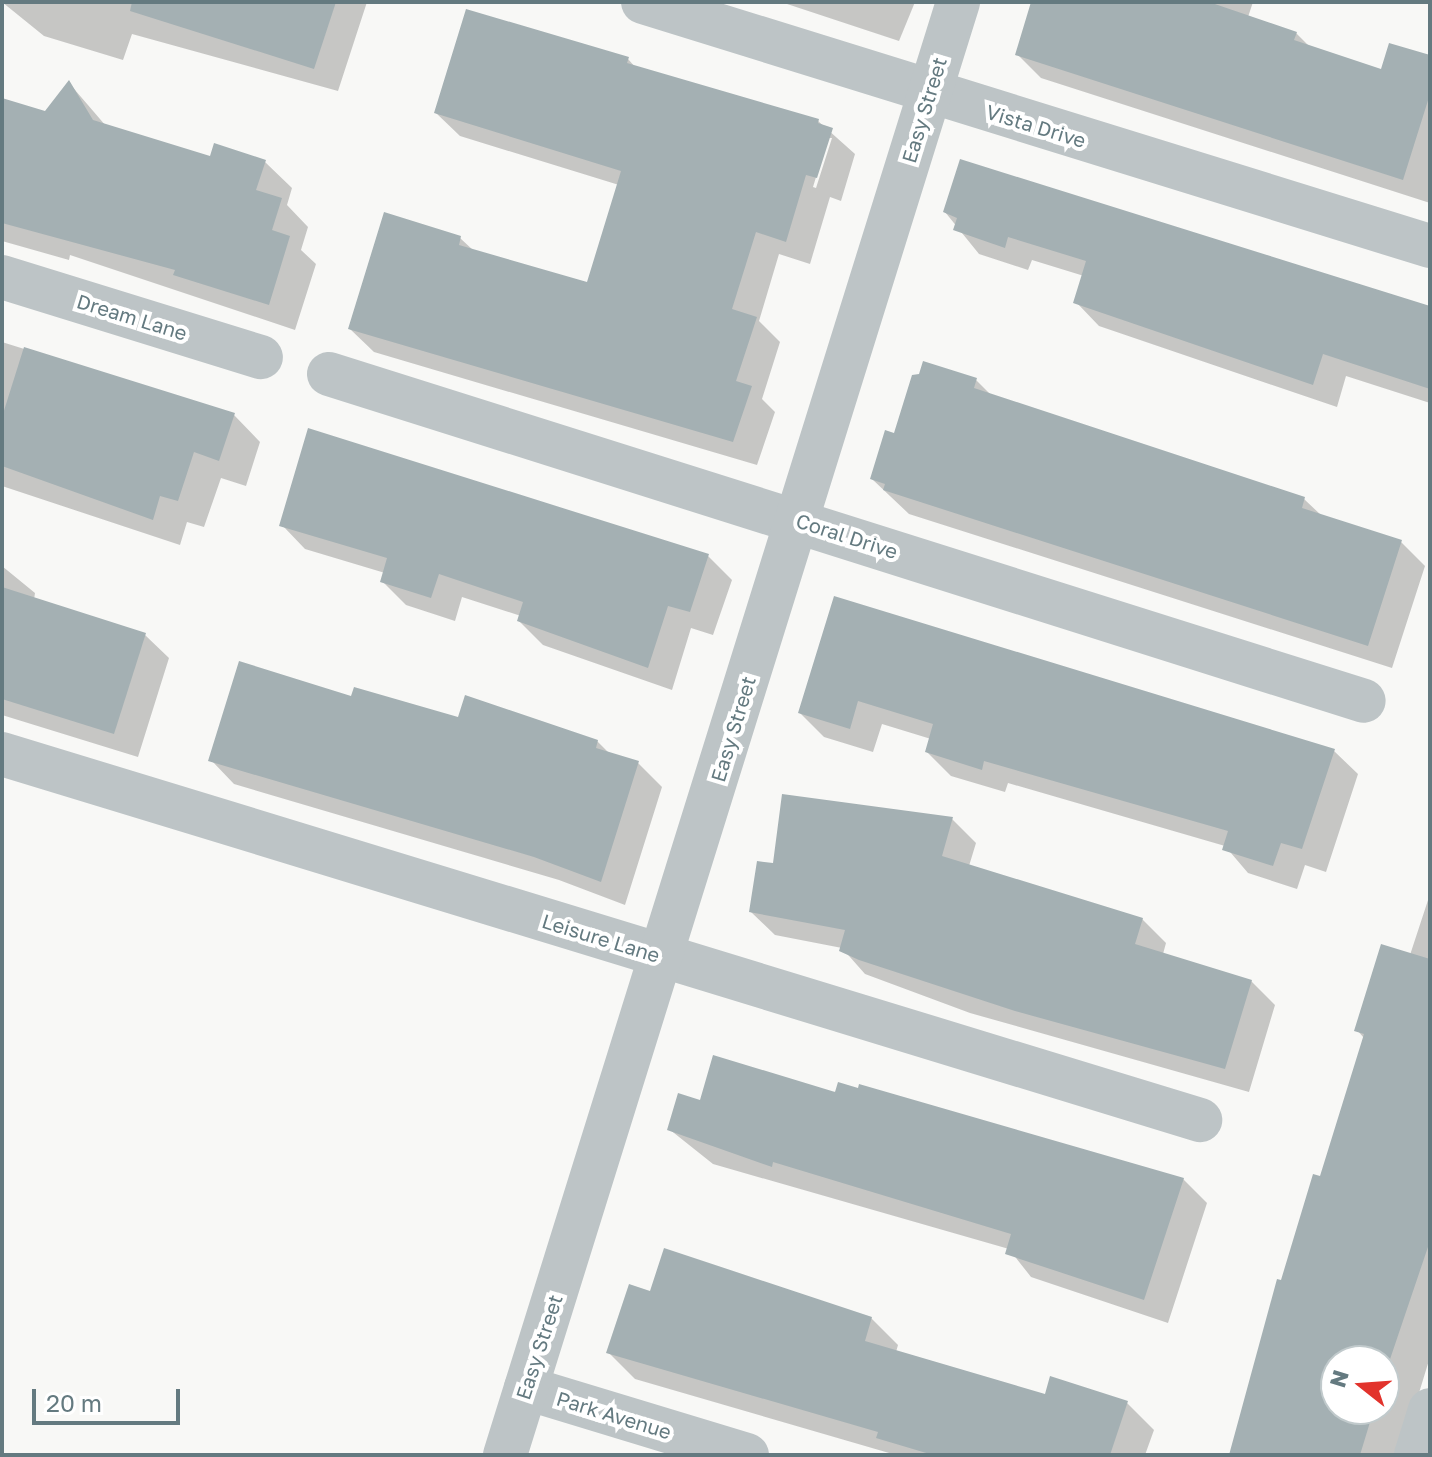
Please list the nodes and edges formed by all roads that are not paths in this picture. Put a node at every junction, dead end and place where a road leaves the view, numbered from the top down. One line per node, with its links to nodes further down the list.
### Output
1 (643, 2): 3 (street, Vista Drive)
2 (958, 2): 3 (street, Easy Street)
3 (929, 93): 4 (street, Vista Drive); 8 (street, Easy Street)
4 (1430, 246)
5 (2, 277): 6 (street, Dream Lane)
6 (261, 357)
7 (329, 374): 8 (street, Coral Drive)
8 (798, 520): 9 (street, Coral Drive); 11 (street, Easy Street)
9 (1364, 701)
10 (2, 754): 11 (street, Leisure Lane)
11 (663, 958): 12 (street, Leisure Lane); 13 (street, Easy Street)
12 (1200, 1120)
13 (526, 1388): 15 (street, Easy Street); 16 (street, Park Avenue)
14 (1430, 1410): 17 (street)
15 (505, 1455)
16 (747, 1455)
17 (1416, 1455)

